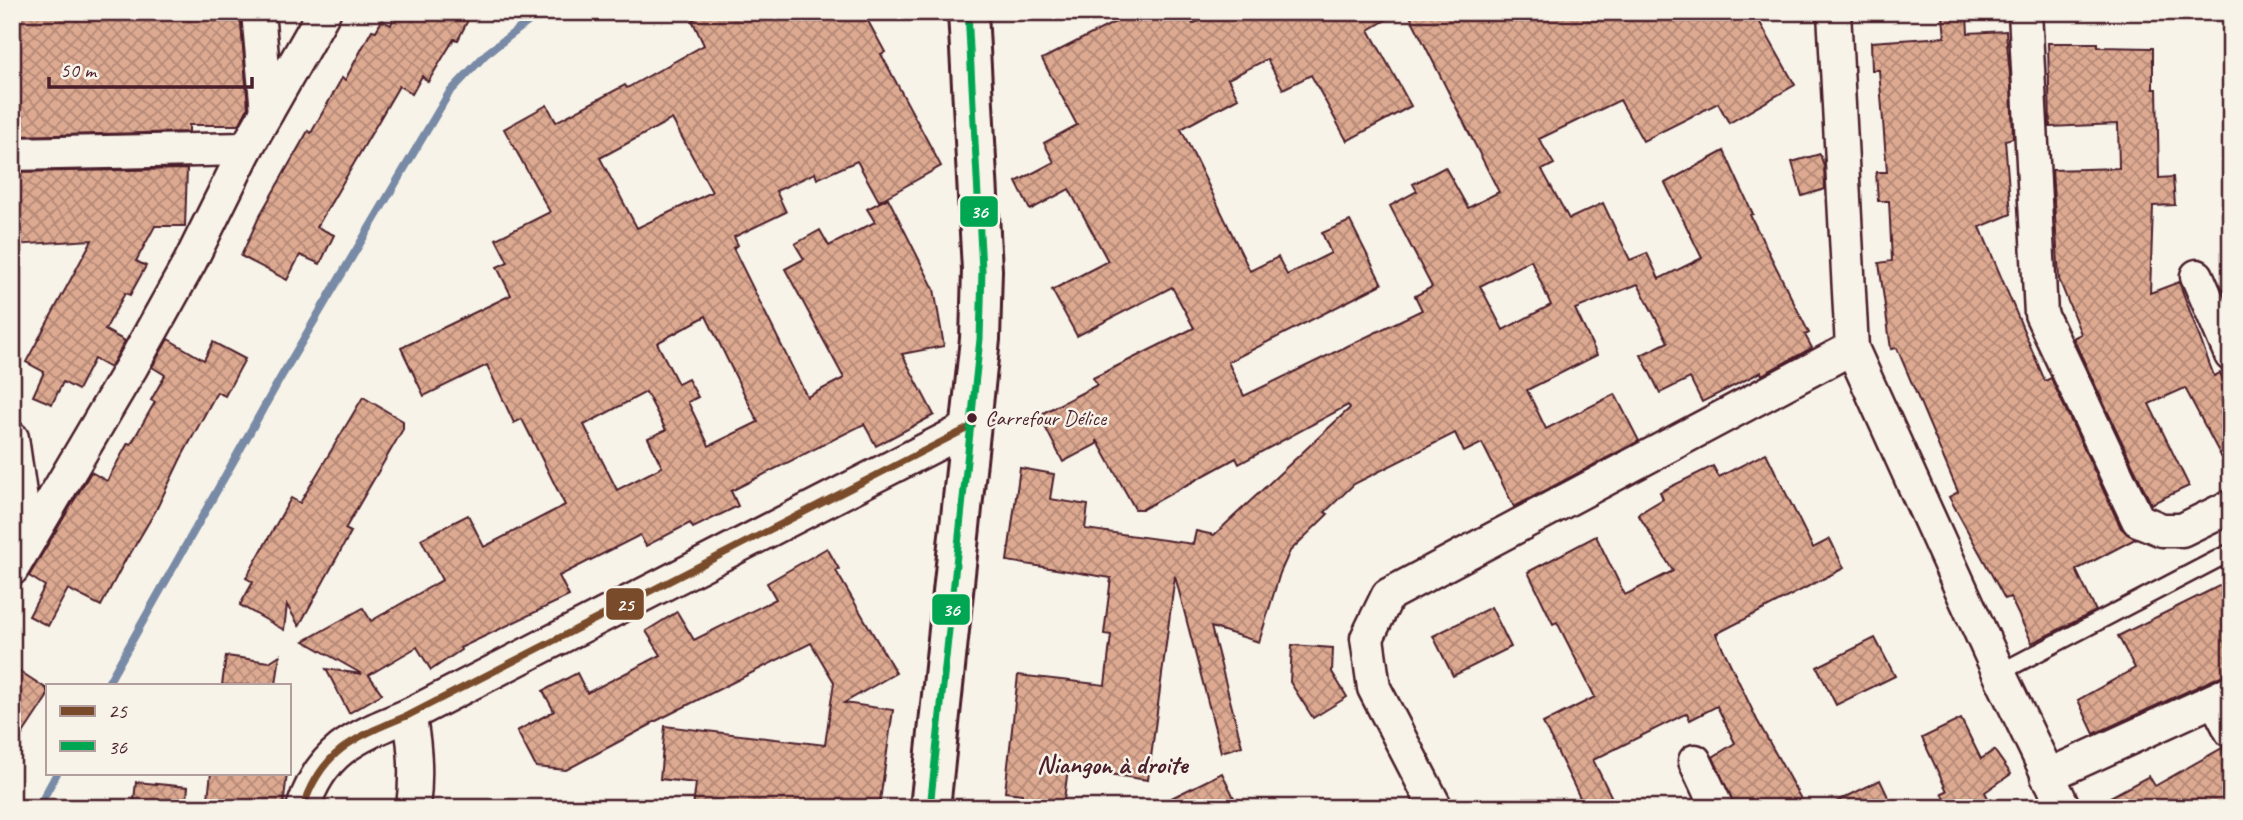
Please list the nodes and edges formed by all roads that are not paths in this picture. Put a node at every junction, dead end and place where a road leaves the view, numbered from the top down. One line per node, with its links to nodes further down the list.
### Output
1 (258, 12): 6 (street)
2 (324, 12): 6 (street)
3 (968, 12): 12 (street)
4 (1834, 12): 10 (street)
5 (2025, 12): 15 (street)
6 (267, 112): 7 (street)
7 (246, 149): 8 (street); 17 (street)
8 (12, 154)
9 (2197, 276): 11 (street)
10 (1852, 348): 18 (street); 27 (street)
11 (2231, 355)
12 (972, 426): 20 (street); 26 (street)
13 (12, 438): 14 (street)
14 (16, 493): 17 (street)
15 (2231, 506)
16 (2231, 552): 18 (lane)
17 (20, 556)
18 (1999, 673): 23 (street)
19 (2223, 696): 21 (street); 23 (street)
20 (409, 715): 24 (street); 25 (street)
21 (2231, 731)
22 (1695, 761): 28 (street)
23 (2048, 776): 29 (street)
24 (303, 808)
25 (413, 808)
26 (930, 808)
27 (1436, 808)
28 (1717, 808)
29 (2064, 808)

